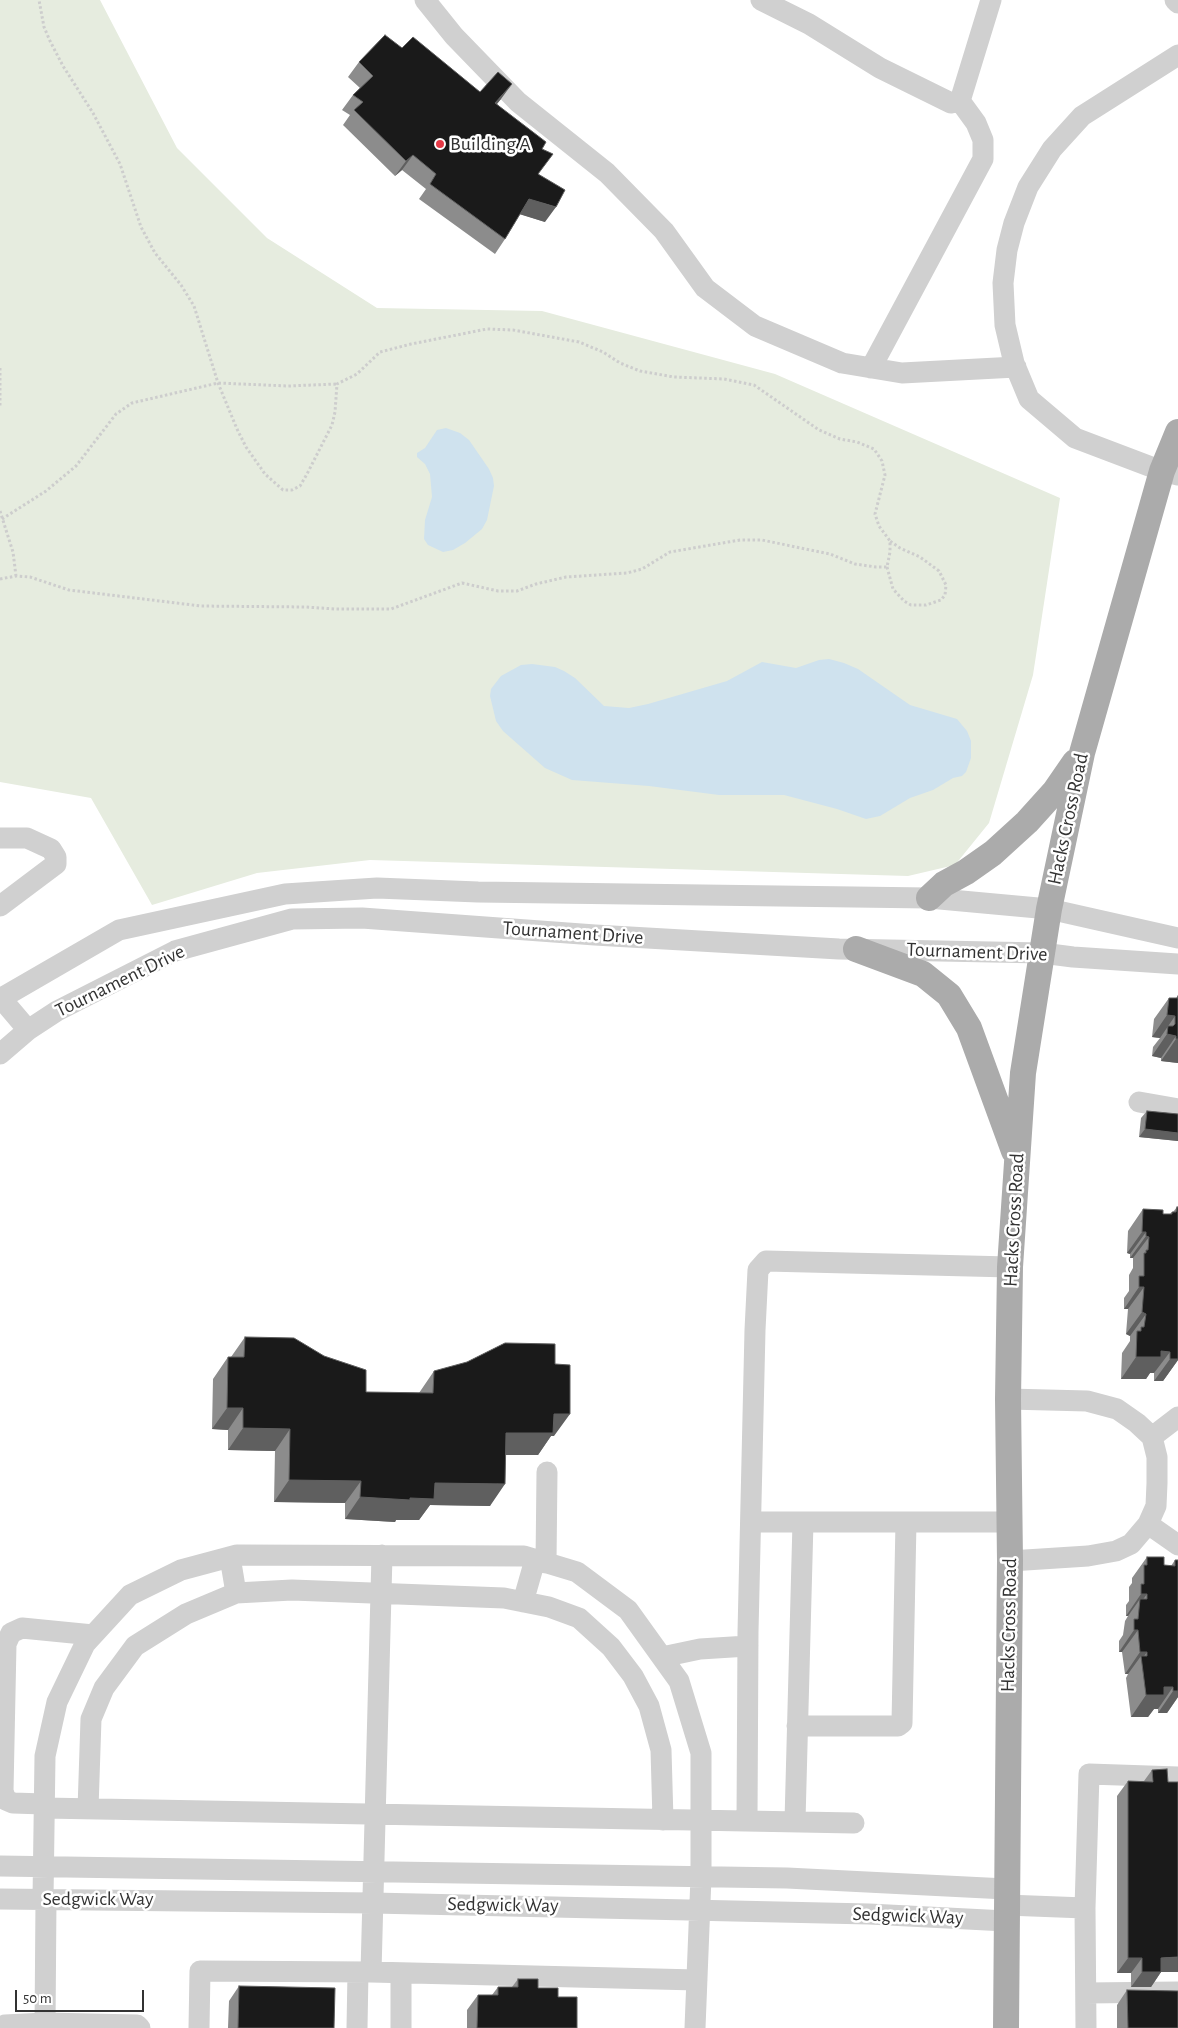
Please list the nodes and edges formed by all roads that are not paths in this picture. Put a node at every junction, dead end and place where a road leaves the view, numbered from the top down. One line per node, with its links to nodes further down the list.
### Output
1 (425, 0): 8 (street)
2 (761, 0): 7 (street)
3 (991, 0): 7 (street)
4 (1175, 0): 5 (street)
5 (1178, 3)
6 (1178, 55): 9 (street)
7 (960, 101): 8 (street)
8 (871, 368): 9 (street)
9 (1016, 368): 11 (street)
10 (1178, 432): 11 (main road, Hacks Cross Road)
11 (1170, 473): 12 (main road, Hacks Cross Road)
12 (1082, 753): 14 (main road); 16 (main road, Hacks Cross Road)
13 (1, 839): 15 (street)
14 (929, 898): 16 (street, Tournament Drive); 21 (street, Tournament Drive)
15 (0, 906)
16 (1049, 909): 17 (street, Tournament Drive); 19 (main road, Hacks Cross Road)
17 (1178, 938)
18 (856, 949): 19 (street, Tournament Drive); 22 (street, Tournament Drive); 26 (main road)
19 (1042, 953): 20 (street, Tournament Drive); 26 (main road, Hacks Cross Road)
20 (1178, 964)
21 (0, 998): 22 (street)
22 (28, 1030): 23 (street, Tournament Drive)
23 (0, 1054)
24 (1139, 1102): 25 (street)
25 (1178, 1109)
26 (1017, 1160): 27 (main road, Hacks Cross Road)
27 (1010, 1267): 28 (main road, Hacks Cross Road); 32 (street)
28 (1008, 1399): 30 (street); 35 (main road, Hacks Cross Road)
29 (1178, 1417): 30 (street)
30 (1152, 1437): 36 (street)
31 (548, 1472): 41 (street)
32 (751, 1522): 33 (street); 46 (street)
33 (803, 1522): 34 (street); 48 (street)
34 (906, 1522): 35 (street); 48 (street)
35 (1010, 1522): 40 (main road, Hacks Cross Road)
36 (1148, 1524): 37 (street); 40 (street)
37 (1178, 1545)
38 (382, 1556): 39 (street); 41 (street); 43 (street)
39 (230, 1557): 42 (street); 45 (street)
40 (1010, 1560): 66 (main road, Hacks Cross Road)
41 (540, 1561): 44 (street); 47 (street)
42 (236, 1593): 43 (street); 52 (street)
43 (381, 1593): 44 (street); 53 (street)
44 (523, 1602): 54 (street)
45 (93, 1635): 51 (street); 51 (street)
46 (748, 1646): 47 (street); 56 (street)
47 (662, 1657): 55 (street)
48 (797, 1726): 57 (street)
49 (1120, 1774): 50 (street); 50 (street); 67 (street)
50 (1162, 1782)
51 (44, 1806): 52 (street); 60 (street)
52 (88, 1809): 53 (street)
53 (375, 1814): 54 (street); 61 (street)
54 (663, 1820): 55 (street)
55 (702, 1820): 56 (street); 62 (street)
56 (747, 1820): 57 (street)
57 (795, 1821): 58 (street)
58 (854, 1823)
59 (0, 1866): 60 (street, Sedgwick Way)
60 (42, 1867): 61 (street, Sedgwick Way); 64 (street)
61 (374, 1872): 62 (street, Sedgwick Way); 65 (street)
62 (701, 1877): 66 (street, Sedgwick Way); 68 (street)
63 (0, 1899): 64 (street, Sedgwick Way)
64 (44, 1899): 65 (street, Sedgwick Way); 75 (street)
65 (373, 1902): 68 (street, Sedgwick Way); 69 (street)
66 (1006, 1905): 67 (street); 68 (street, Sedgwick Way); 82 (main road, Hacks Cross Road)
67 (1085, 1908): 73 (street)
68 (700, 1910): 71 (street)
69 (364, 1972): 70 (street); 78 (street); 79 (street)
70 (401, 1974): 71 (street); 80 (street)
71 (697, 1980): 81 (street)
72 (1175, 1992): 74 (street); 74 (street)
73 (1086, 1993): 74 (street); 83 (street)
74 (1112, 1993)
75 (45, 2026): 76 (street); 77 (street)
76 (3, 2028)
77 (140, 2028)
78 (199, 2028)
79 (357, 2028)
80 (400, 2028)
81 (695, 2028)
82 (1006, 2028)
83 (1086, 2028)

